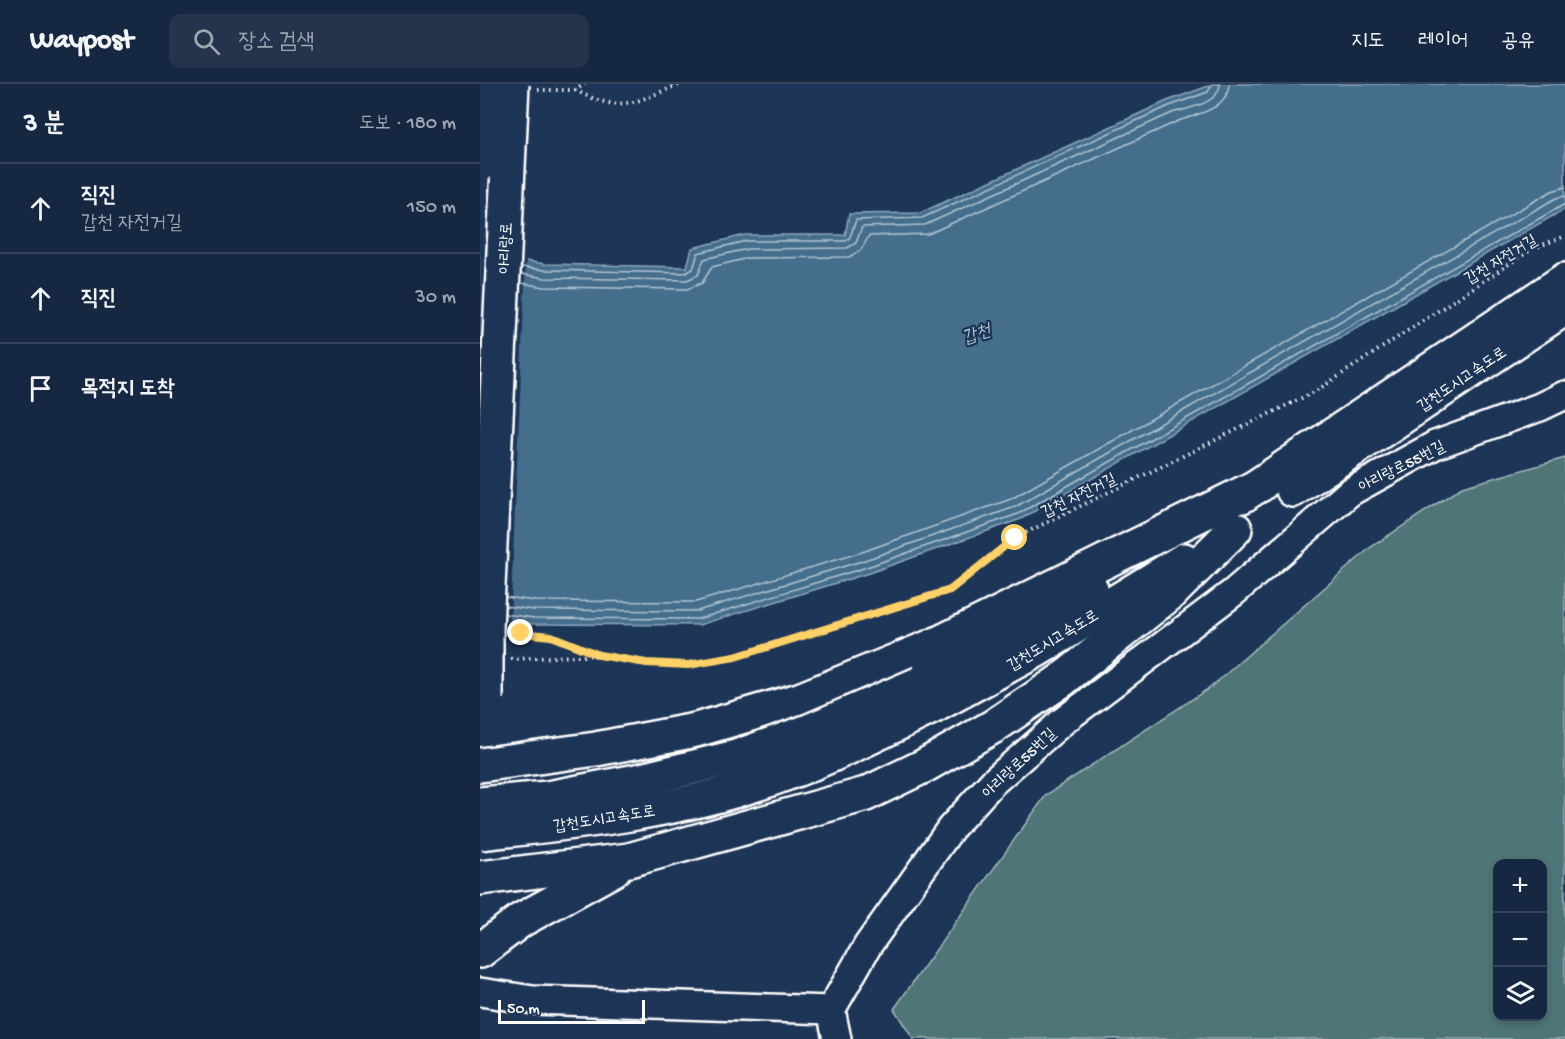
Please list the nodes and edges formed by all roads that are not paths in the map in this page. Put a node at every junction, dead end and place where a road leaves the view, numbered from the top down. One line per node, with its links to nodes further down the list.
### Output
1 (483, 84): 3 (main road, bridge)
2 (524, 87): 10 (main road, 아리랑로, bridge)
3 (480, 165)
4 (1565, 280): 7 (main road, 갑천도시고속도로)
5 (1565, 308): 8 (main road, 갑천도시고속도로)
6 (1565, 395): 19 (street, 아리랑로55번길)
7 (1260, 485): 9 (main road, 갑천도시고속도로); 11 (main road)
8 (1235, 529): 9 (main road, 갑천도시고속도로); 15 (main road)
9 (928, 694): 13 (main road, 갑천도시고속도로, bridge); 14 (main road, 갑천도시고속도로, bridge)
10 (486, 699)
11 (596, 749): 12 (main road); 15 (main road)
12 (480, 765)
13 (480, 804)
14 (480, 833)
15 (617, 861): 16 (main road); 17 (main road)
16 (480, 878)
17 (480, 951)
18 (480, 992): 19 (street)
19 (831, 1010): 20 (street)
20 (837, 1039)

